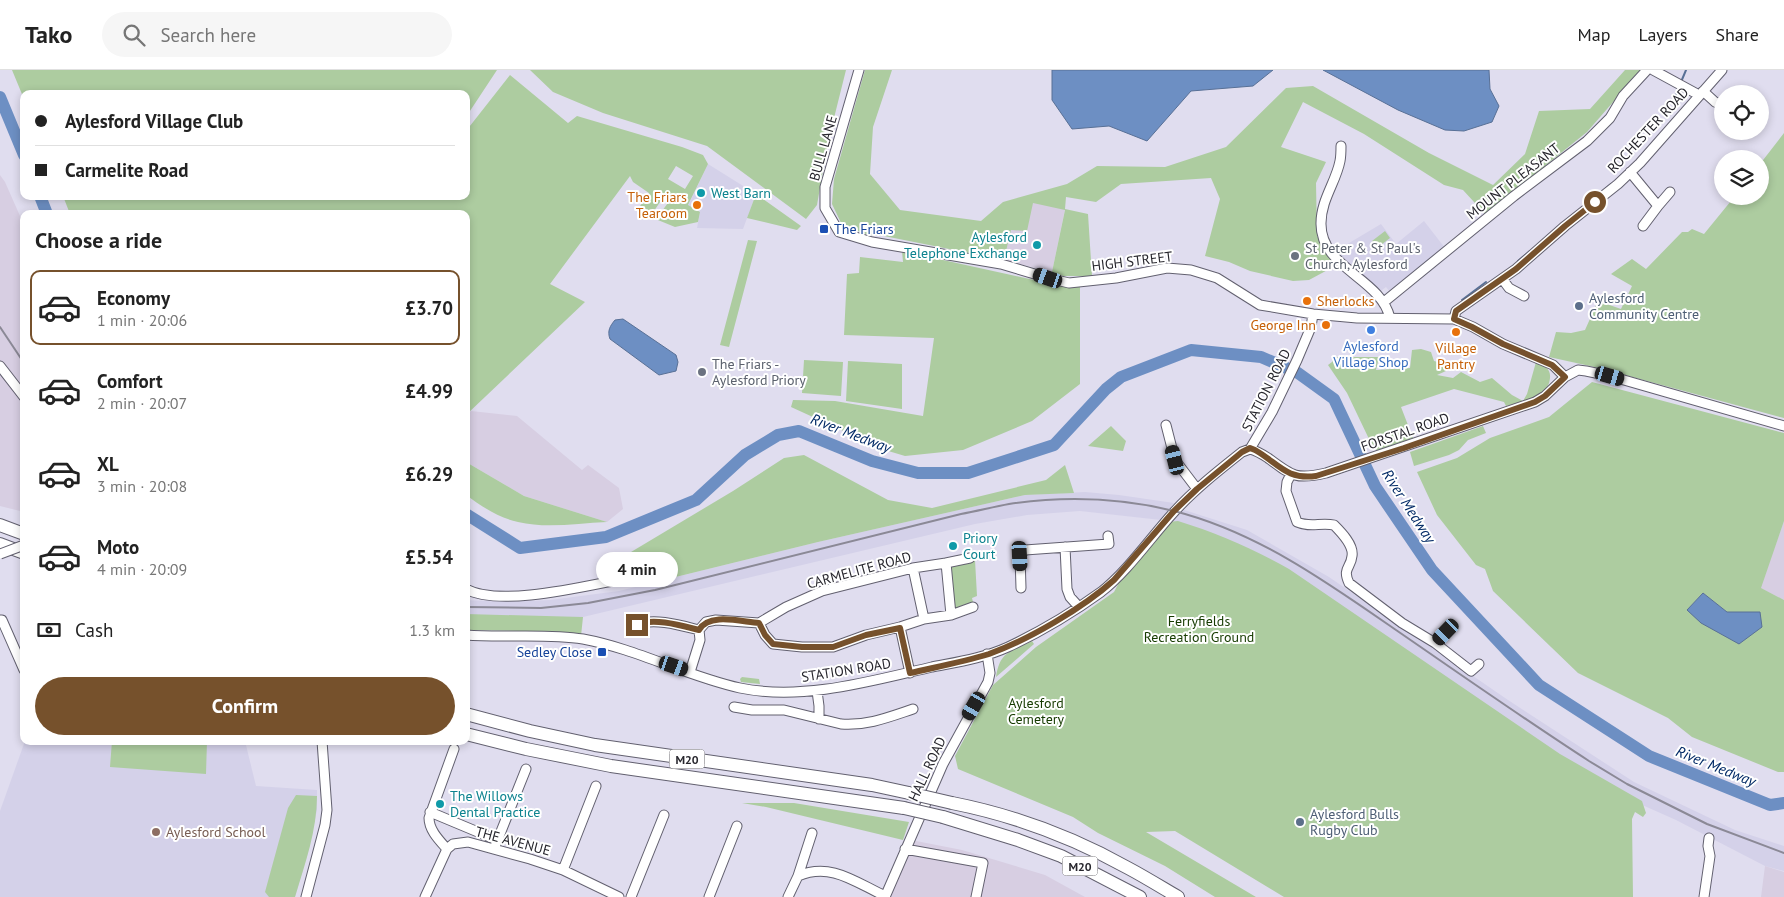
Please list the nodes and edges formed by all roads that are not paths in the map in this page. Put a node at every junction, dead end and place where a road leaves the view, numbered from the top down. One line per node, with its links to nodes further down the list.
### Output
1 (859, 70): 12 (street, BULL LANE)
2 (1647, 70): 15 (street, MOUNT PLEASANT)
3 (1653, 70): 5 (street)
4 (1722, 70): 5 (street, ROCHESTER ROAD)
5 (1701, 93): 6 (street); 8 (street, ROCHESTER ROAD)
6 (1714, 101)
7 (1341, 146): 15 (street)
8 (1630, 172): 10 (street); 13 (street, ROCHESTER ROAD)
9 (1670, 192): 10 (street)
10 (1658, 206): 11 (street)
11 (1643, 226)
12 (839, 232): 16 (street, HIGH STREET)
13 (1503, 280): 14 (street); 18 (street, ROCHESTER ROAD)
14 (1524, 296)
15 (1384, 302): 17 (street)
16 (1313, 314): 17 (street, HIGH STREET); 24 (street, STATION ROAD)
17 (1390, 318): 18 (street, HIGH STREET)
18 (1454, 319): 20 (street)
19 (0, 366): 21 (street)
20 (1565, 377): 23 (street); 25 (street, FORSTAL ROAD)
21 (20, 393)
22 (1166, 424): 26 (street)
23 (1784, 426)
24 (1250, 448): 25 (street); 26 (street, STATION ROAD)
25 (1291, 474): 52 (street)
26 (1197, 489): 42 (street, STATION ROAD)
27 (0, 525): 28 (highway)
28 (20, 532)
29 (1108, 536): 32 (street)
30 (0, 544): 33 (highway)
31 (20, 546): 34 (street, bridge)
32 (1065, 548): 39 (street); 42 (street)
33 (20, 552)
34 (0, 554)
35 (970, 558): 36 (street, CARMELITE ROAD)
36 (946, 563): 37 (street, CARMELITE ROAD); 43 (street)
37 (913, 568): 44 (street); 46 (street, CARMELITE ROAD)
38 (628, 578): 40 (street)
39 (1021, 588)
40 (470, 591)
41 (973, 607): 43 (street)
42 (1079, 607): 53 (street, STATION ROAD)
43 (950, 614): 44 (street)
44 (924, 619): 47 (street)
45 (0, 620): 54 (street)
46 (759, 623): 47 (street); 49 (street)
47 (900, 628): 57 (street)
48 (636, 630): 49 (street)
49 (699, 630): 56 (street)
50 (1446, 632): 52 (street)
51 (470, 635): 56 (street, STATION ROAD)
52 (1435, 643): 55 (street)
53 (987, 654): 57 (street, STATION ROAD); 76 (street, HALL ROAD)
54 (20, 661)
55 (1478, 664)
56 (690, 672): 58 (street, STATION ROAD)
57 (910, 673): 58 (street, STATION ROAD)
58 (817, 691): 62 (street)
59 (734, 707): 62 (street)
60 (913, 708): 62 (street)
61 (470, 715): 88 (highway, M20, bridge)
62 (819, 719)
63 (470, 735): 87 (highway, M20, bridge)
64 (322, 745): 80 (street)
65 (454, 749): 68 (street)
66 (526, 769): 73 (street)
67 (596, 786): 77 (street)
68 (430, 812): 73 (street); 74 (street)
69 (664, 815): 83 (street)
70 (737, 826): 84 (street)
71 (812, 833): 78 (street)
72 (1709, 838): 89 (street)
73 (497, 840): 75 (street)
74 (446, 849): 75 (street, THE AVENUE); 81 (street)
75 (494, 849): 77 (street, THE AVENUE)
76 (906, 849): 79 (street, HALL ROAD); 86 (street)
77 (563, 870): 82 (street, THE AVENUE)
78 (798, 876): 79 (street); 85 (street)
79 (885, 896)
80 (306, 897)
81 (425, 897)
82 (619, 897)
83 (631, 897)
84 (710, 897)
85 (788, 897)
86 (976, 897)
87 (1140, 897)
88 (1178, 897)
89 (1704, 897)

